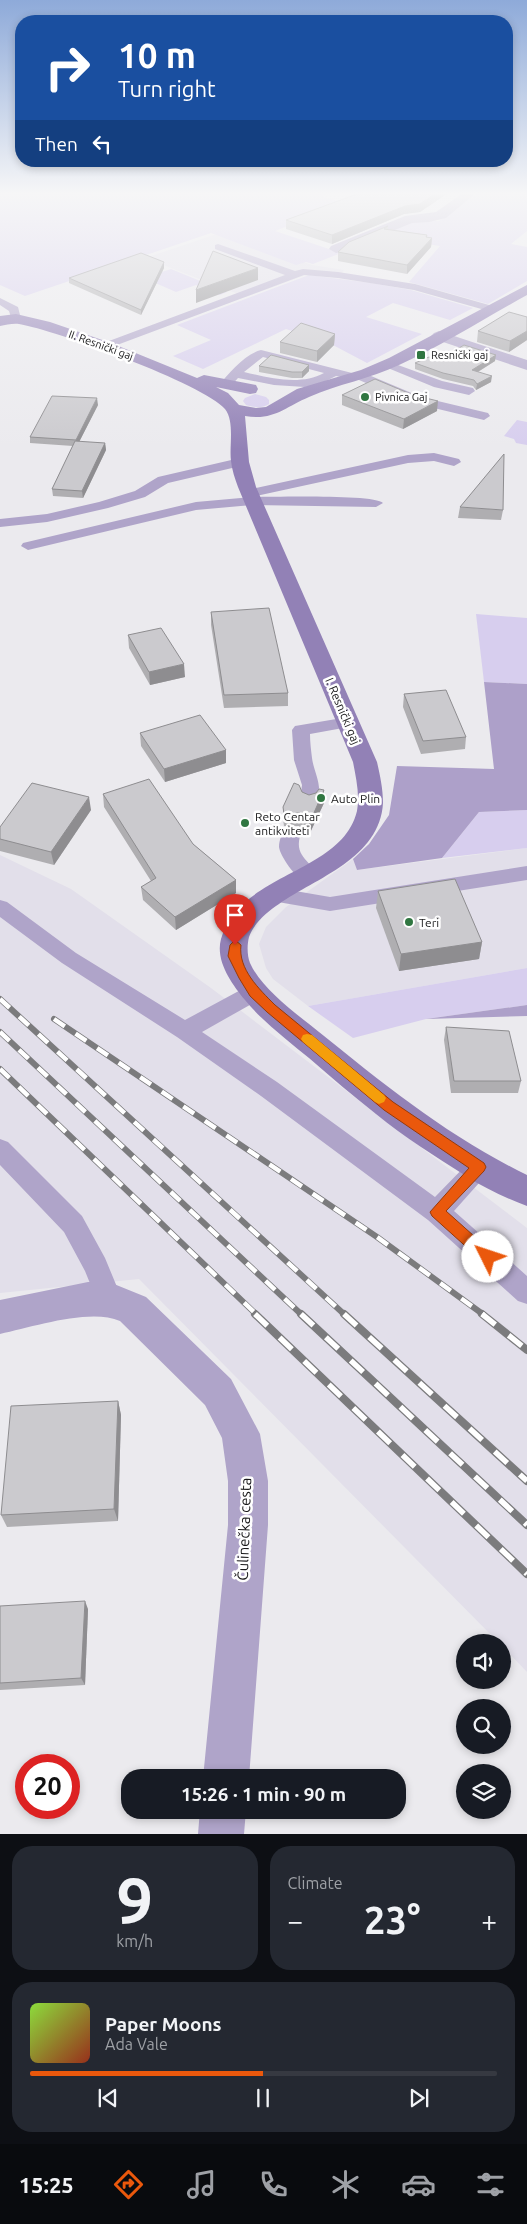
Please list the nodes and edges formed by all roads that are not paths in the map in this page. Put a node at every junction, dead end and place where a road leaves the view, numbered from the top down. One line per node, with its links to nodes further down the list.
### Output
1 (285, 279): 9 (lane)
2 (360, 279): 5 (lane)
3 (527, 289): 5 (street)
4 (0, 301): 6 (lane)
5 (492, 310): 8 (street)
6 (16, 319): 7 (street, II. Resnički gaj); 9 (street, II. Resnički gaj)
7 (0, 321)
8 (439, 336): 10 (street); 11 (street)
9 (105, 346): 12 (street, II. Resnički gaj)
10 (387, 364): 14 (street); 19 (lane)
11 (527, 365)
12 (171, 372): 15 (street, II. Resnički gaj); 20 (street, II. Resnički gaj)
13 (335, 372): 14 (lane); 15 (lane); 15 (lane)
14 (357, 377): 17 (street); 22 (lane)
15 (230, 380): 16 (street, II. Resnički gaj)
16 (250, 389): 18 (street, II. Resnički gaj); 20 (street)
17 (316, 389): 18 (street); 21 (street)
18 (267, 391): 21 (street)
19 (469, 391)
20 (231, 406): 21 (street); 23 (street, I. Resnički gaj)
21 (275, 408): 23 (street)
22 (484, 416)
23 (240, 452): 25 (street, I. Resnički gaj); 27 (lane)
24 (454, 462): 25 (lane)
25 (251, 497): 26 (lane); 28 (lane); 29 (street, I. Resnički gaj)
26 (376, 503)
27 (0, 523)
28 (28, 546)
29 (348, 722): 30 (lane); 33 (street, I. Resnički gaj)
30 (309, 800)
31 (292, 833): 33 (lane)
32 (527, 873): 34 (lane)
33 (309, 876): 34 (street, I. Resnički gaj)
34 (272, 894): 36 (street, I. Resnički gaj)
35 (0, 907): 37 (lane)
36 (255, 992): 37 (lane); 39 (street)
37 (185, 1031): 41 (lane)
38 (0, 1149): 43 (lane)
39 (479, 1167): 40 (street); 41 (lane)
40 (527, 1191)
41 (437, 1212): 42 (lane)
42 (527, 1292)
43 (108, 1299): 44 (street, Čulinečka cesta); 45 (street, Čulinečka cesta)
44 (0, 1316)
45 (227, 1769)
46 (223, 1819): 47 (street)
47 (221, 1834)

